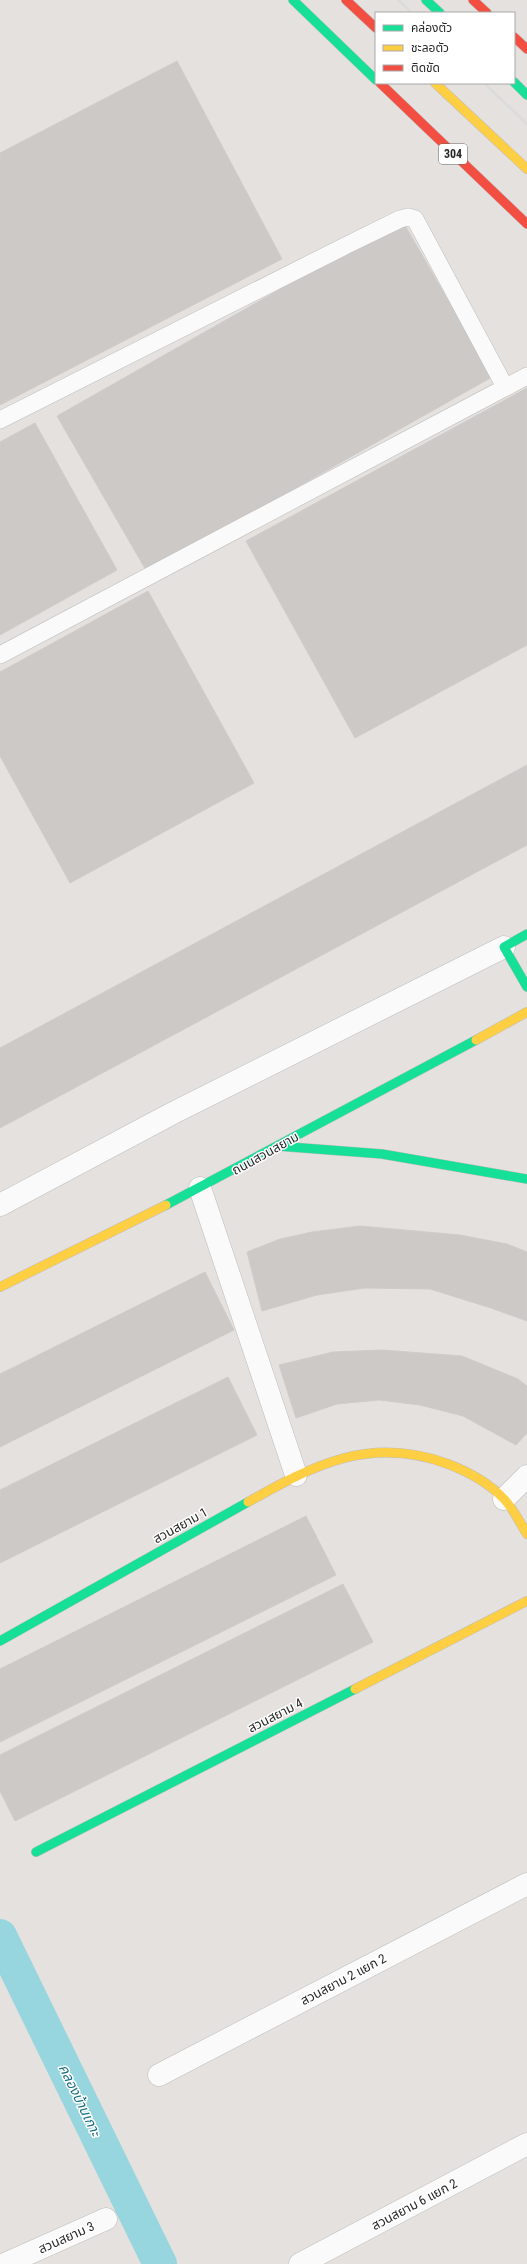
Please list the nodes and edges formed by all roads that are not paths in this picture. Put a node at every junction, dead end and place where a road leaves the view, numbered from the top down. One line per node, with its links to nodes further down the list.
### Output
1 (293, 0): 10 (main road)
2 (346, 0): 7 (main road)
3 (426, 0): 5 (main road)
4 (473, 0): 6 (main road)
5 (439, 12)
6 (486, 12)
7 (375, 27)
8 (515, 38): 9 (main road)
9 (527, 49)
10 (375, 79)
11 (515, 83): 14 (main road)
12 (381, 84): 16 (main road, 304)
13 (436, 84): 15 (main road)
14 (527, 95)
15 (527, 169)
16 (527, 224)
17 (527, 376): 18 (lane)
18 (505, 387): 19 (lane); 20 (lane)
19 (0, 420)
20 (0, 655)
21 (527, 934): 22 (main road)
22 (504, 947): 23 (main road); 28 (street)
23 (527, 987)
24 (527, 1012): 25 (main road, ถนนสวนสยาม)
25 (276, 1146): 26 (main road); 27 (main road, ถนนสวนสยาม)
26 (527, 1179)
27 (200, 1188): 29 (main road, ถนนสวนสยาม); 30 (street)
28 (0, 1205)
29 (0, 1287)
30 (296, 1475): 32 (main road, สวนสยาม 1); 35 (main road, สวนสยาม 1)
31 (527, 1476): 32 (street)
32 (504, 1499): 33 (main road, สวนสยาม 1)
33 (527, 1534)
34 (527, 1602): 36 (main road, สวนสยาม 4)
35 (0, 1641)
36 (36, 1852)
37 (527, 1884): 38 (street, สวนสยาม 2 แยก 2)
38 (159, 2075)
39 (527, 2144): 42 (street, สวนสยาม 6 แยก 2)
40 (106, 2219): 41 (street, สวนสยาม 3)
41 (4, 2264)
42 (300, 2264)

